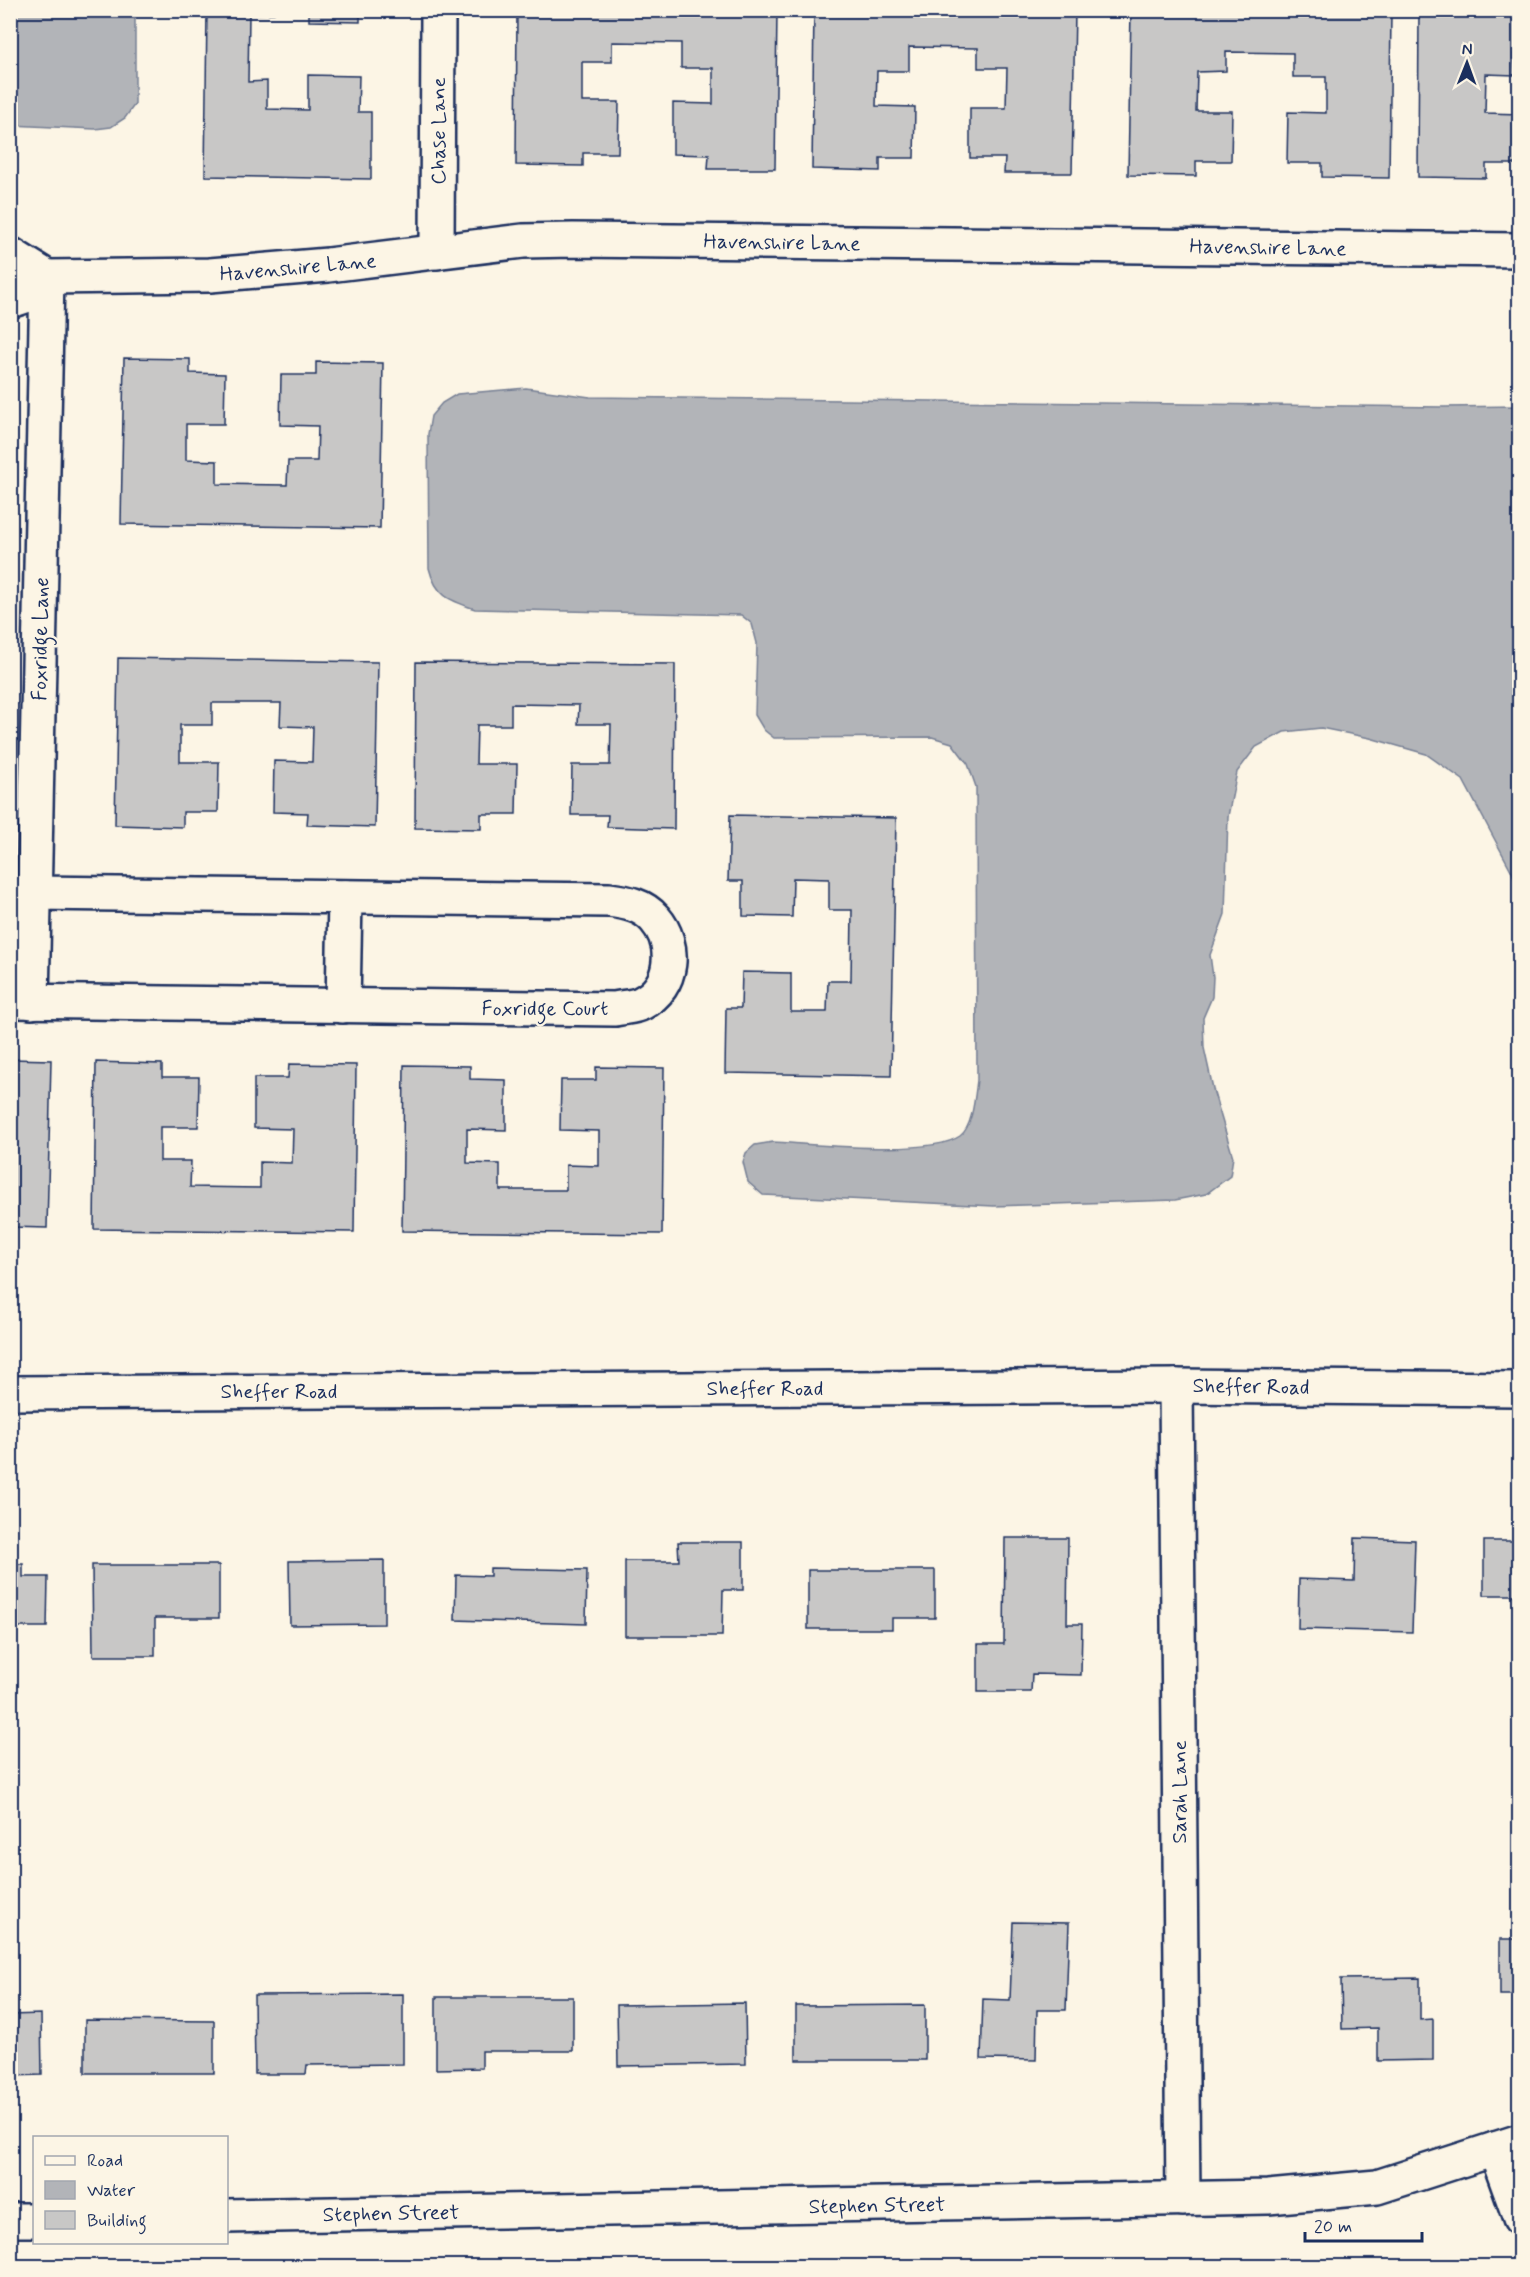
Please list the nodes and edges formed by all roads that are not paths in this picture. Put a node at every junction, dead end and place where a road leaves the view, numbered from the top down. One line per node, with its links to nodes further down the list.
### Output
1 (438, 10): 3 (street, Chase Lane)
2 (1520, 250): 3 (street, Havenshire Lane)
3 (437, 252): 5 (street, Havenshire Lane)
4 (10, 254): 5 (street)
5 (47, 277): 6 (street); 7 (street, Foxridge Lane)
6 (10, 301)
7 (34, 893): 8 (street, Foxridge Court); 9 (street, Foxridge Lane)
8 (345, 897): 10 (street); 10 (street, Foxridge Court)
9 (21, 1002): 10 (street, Foxridge Court)
10 (343, 1006)
11 (1176, 1386): 12 (street, Sheffer Road); 13 (street, Sheffer Road); 15 (street, Sarah Lane)
12 (1520, 1389)
13 (10, 1393)
14 (1507, 2145): 15 (street, Stephen Street); 17 (street)
15 (1183, 2199): 16 (street, Stephen Street)
16 (228, 2216)
17 (1520, 2218)
18 (10, 2220): 19 (street)
19 (33, 2220)

